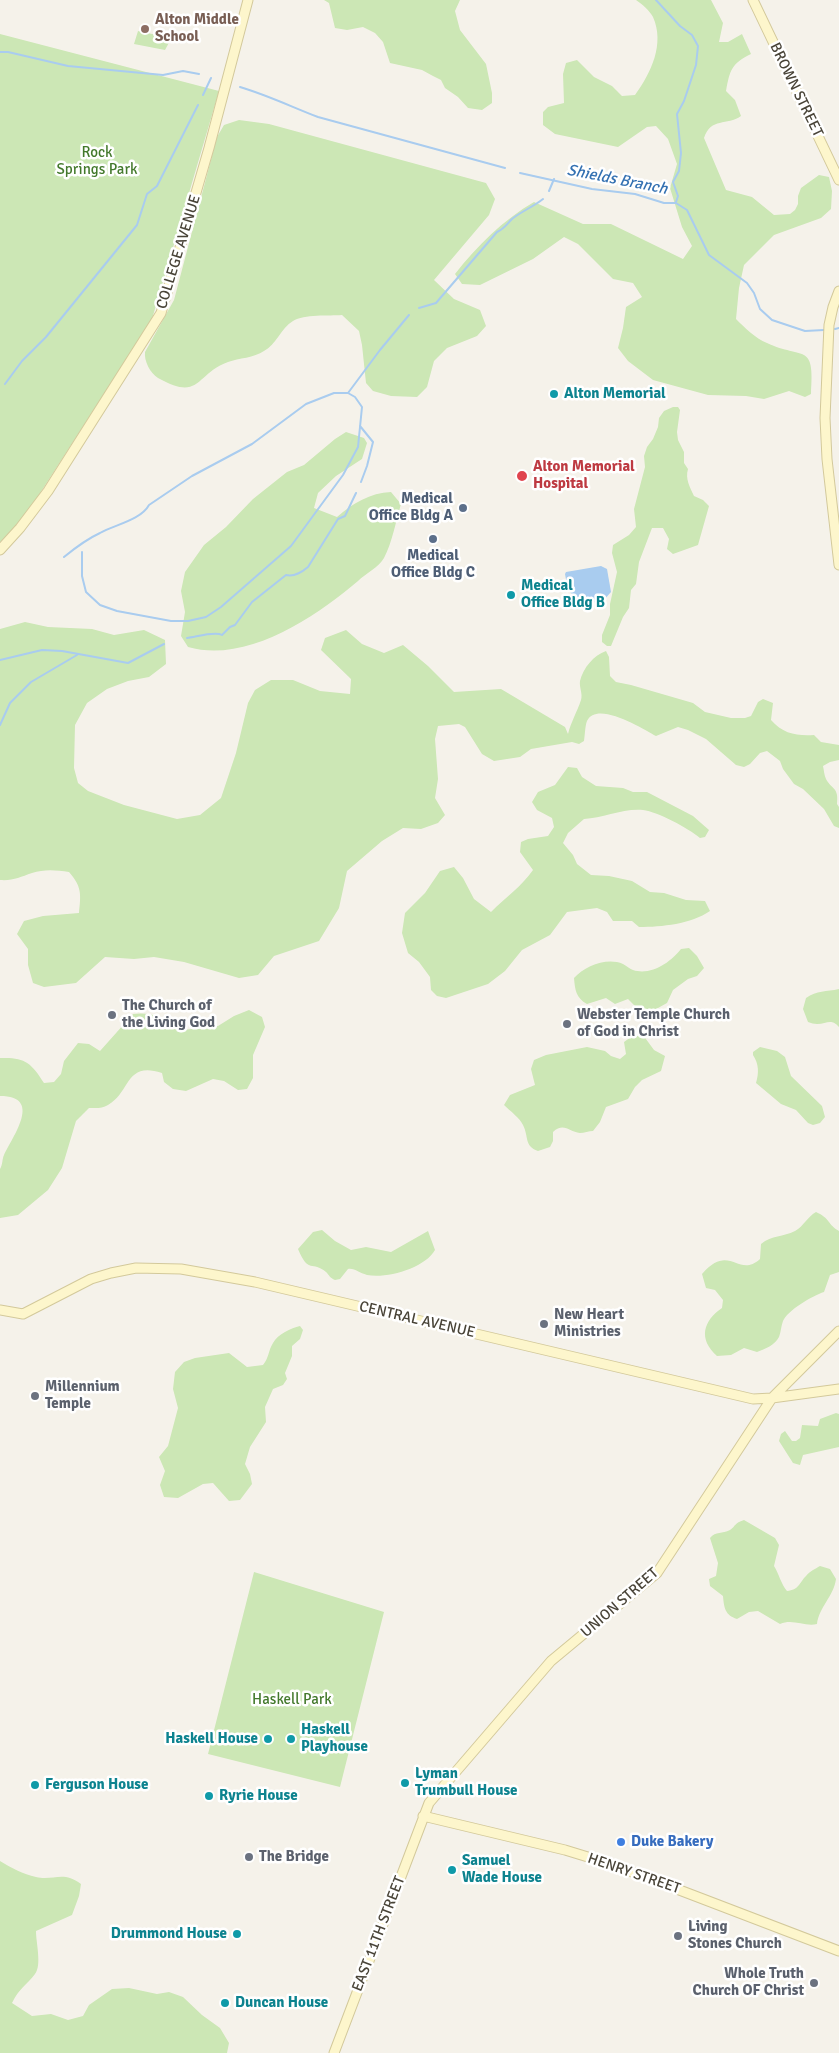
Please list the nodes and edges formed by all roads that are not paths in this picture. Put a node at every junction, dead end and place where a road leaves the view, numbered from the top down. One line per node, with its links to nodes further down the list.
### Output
1 (248, 0): 5 (street, COLLEGE AVENUE)
2 (753, 0): 3 (street, BROWN STREET)
3 (839, 180)
4 (839, 291): 6 (street)
5 (0, 550)
6 (839, 565)
7 (0, 1310): 10 (street, CENTRAL AVENUE)
8 (839, 1332): 10 (street, UNION STREET)
9 (839, 1389): 10 (street, CENTRAL AVENUE)
10 (772, 1398): 11 (street, UNION STREET)
11 (424, 1816): 12 (street, HENRY STREET); 13 (street, EAST 11TH STREET)
12 (839, 1950)
13 (334, 2053)

